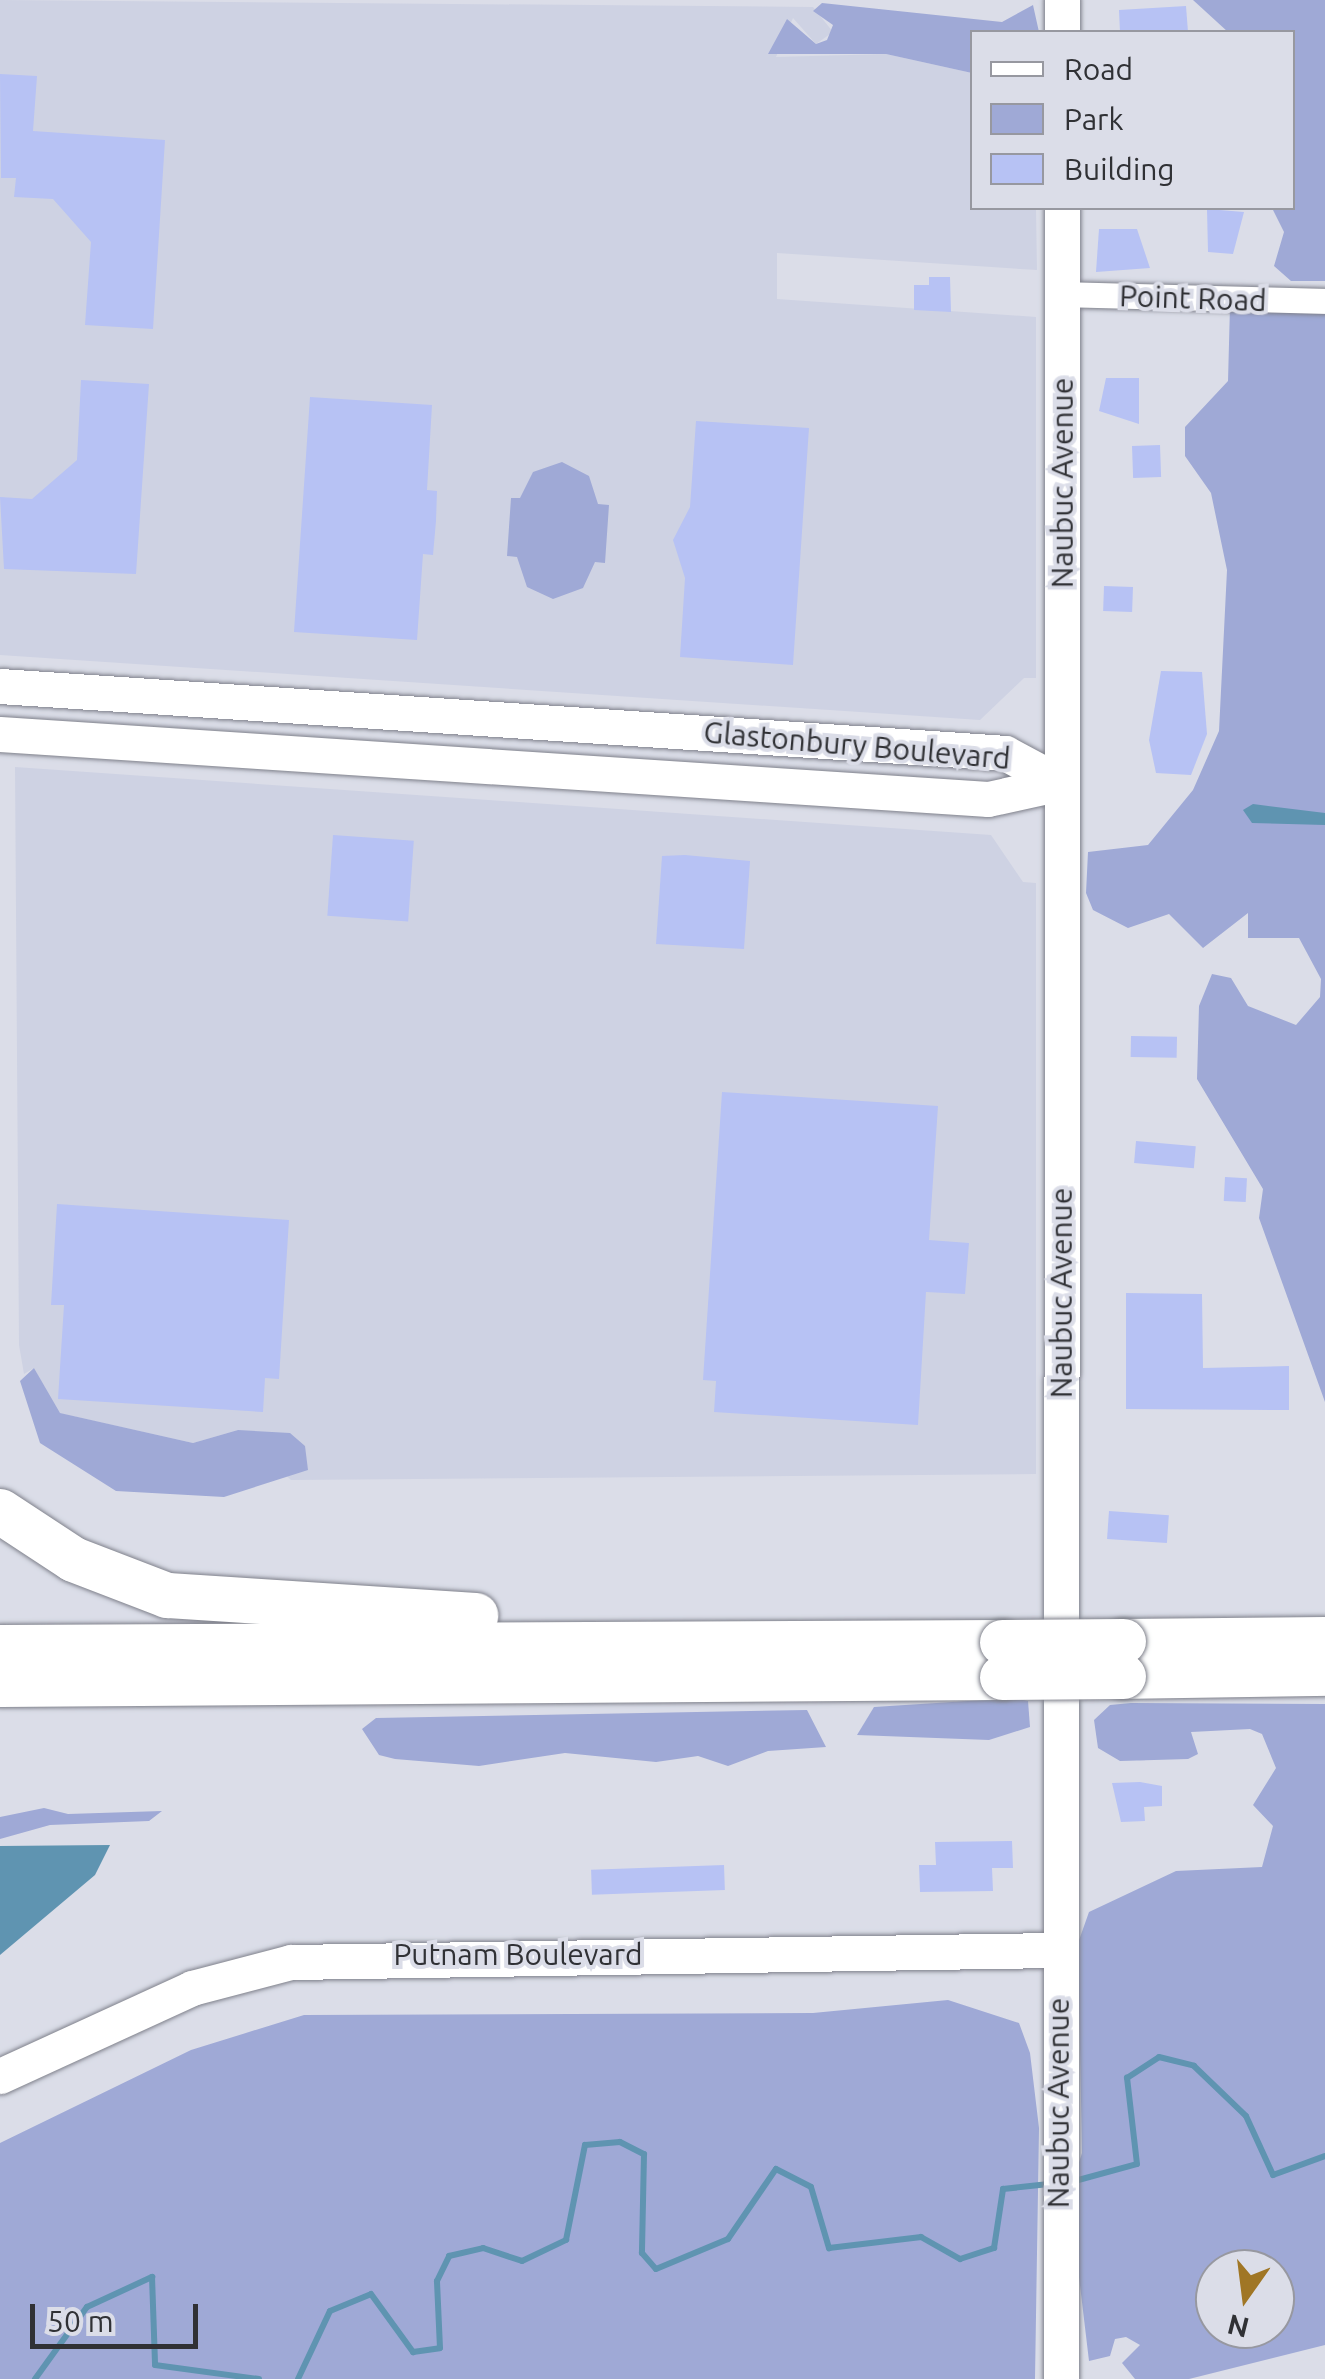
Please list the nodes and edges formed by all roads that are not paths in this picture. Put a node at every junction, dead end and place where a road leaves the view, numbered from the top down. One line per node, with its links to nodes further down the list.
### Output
1 (1062, 0): 2 (street)
2 (1062, 30)
3 (1062, 210): 4 (street, Naubuc Avenue)
4 (1062, 294): 5 (street, Point Road); 12 (street, Naubuc Avenue)
5 (1325, 301)
6 (0, 686): 7 (street, Glastonbury Boulevard)
7 (524, 721): 8 (street, Glastonbury Boulevard); 10 (street)
8 (568, 724): 11 (street); 12 (street, Glastonbury Boulevard)
9 (0, 734): 10 (street, Glastonbury Boulevard)
10 (520, 768): 11 (street, Glastonbury Boulevard)
11 (564, 771): 12 (street, Glastonbury Boulevard)
12 (1061, 783): 23 (street, Naubuc Avenue)
13 (0, 1511): 15 (highway)
14 (1325, 1639): 18 (highway)
15 (729, 1642): 16 (highway); 17 (highway)
16 (0, 1647)
17 (1002, 1659): 18 (highway, bridge); 20 (highway)
18 (1123, 1659): 19 (highway)
19 (1325, 1673)
20 (319, 1682): 21 (highway); 22 (highway)
21 (0, 1684)
22 (0, 1716)
23 (1058, 1950): 24 (street, Putnam Boulevard); 25 (street, Naubuc Avenue)
24 (0, 2076)
25 (1061, 2379)

